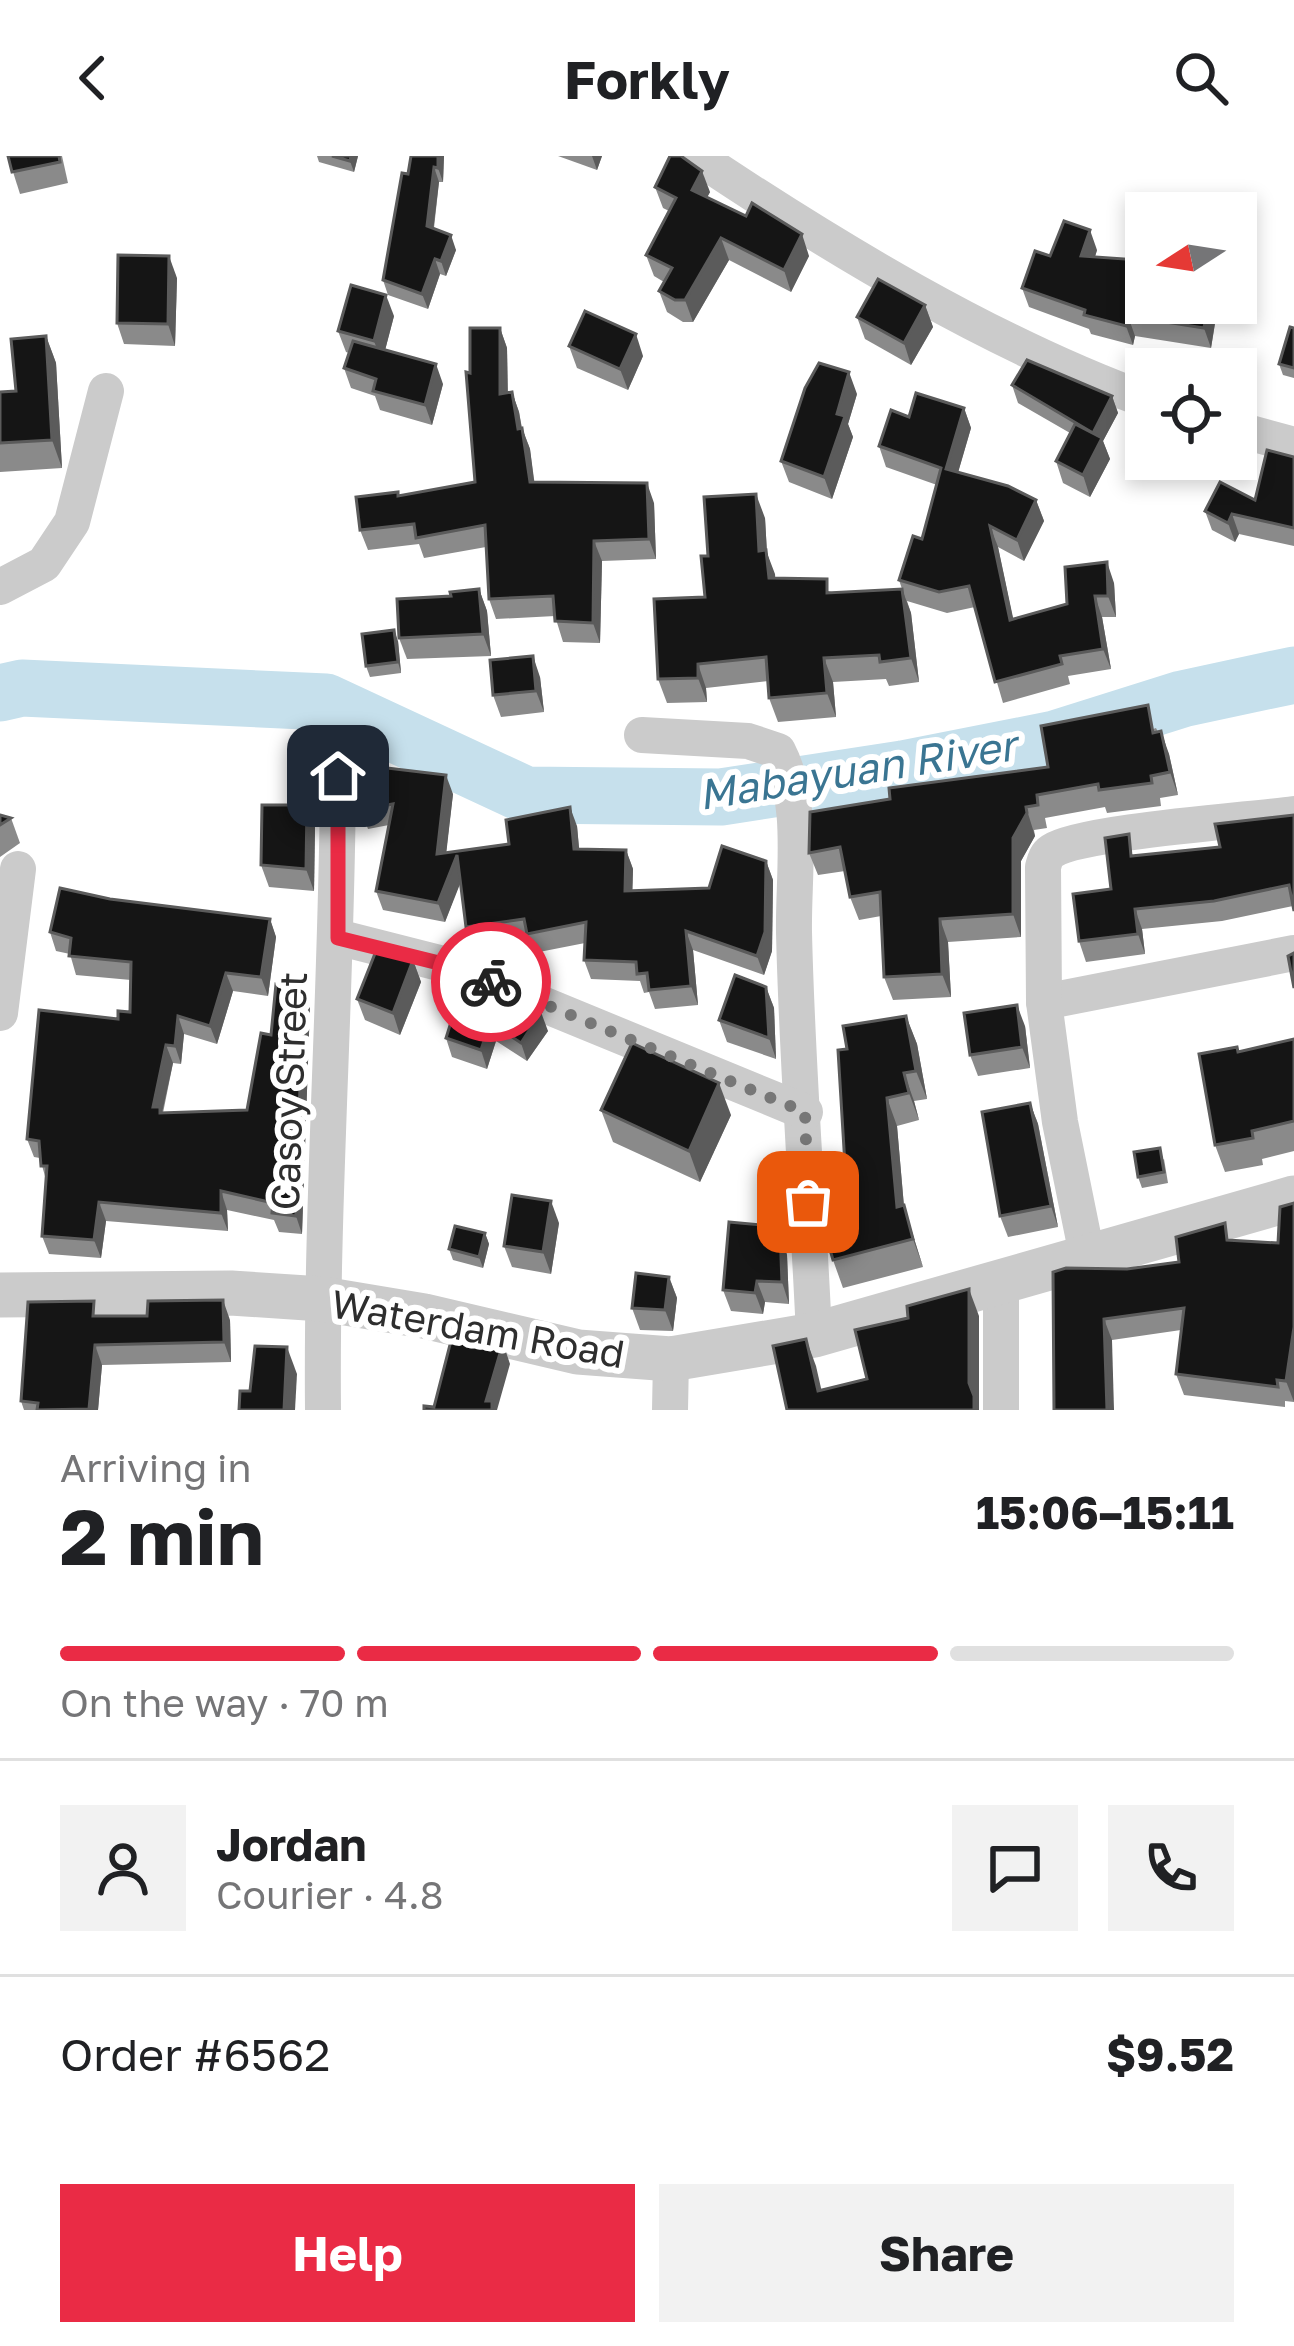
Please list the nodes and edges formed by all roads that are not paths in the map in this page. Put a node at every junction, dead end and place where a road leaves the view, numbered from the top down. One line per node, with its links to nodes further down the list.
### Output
1 (696, 156): 3 (street)
2 (106, 391): 6 (street)
3 (1125, 392)
4 (1257, 435): 5 (street)
5 (1294, 445)
6 (0, 587)
7 (642, 735): 15 (street)
8 (338, 776): 11 (street, Casoy Street)
9 (1294, 814): 13 (street)
10 (18, 868): 14 (street)
11 (338, 938): 15 (street); 20 (street, Casoy Street)
12 (1294, 953): 13 (street)
13 (1044, 1001): 17 (street)
14 (0, 1013)
15 (805, 1112): 21 (street)
16 (1294, 1198): 17 (street, Waterdam Road)
17 (1087, 1255): 18 (street, Waterdam Road)
18 (1000, 1283): 21 (street, Waterdam Road); 25 (street)
19 (0, 1295): 20 (street, Waterdam Road)
20 (322, 1299): 22 (street, Waterdam Road); 23 (street, Casoy Street)
21 (814, 1335): 22 (street, Waterdam Road)
22 (671, 1359): 24 (street)
23 (323, 1410)
24 (670, 1410)
25 (1000, 1410)

